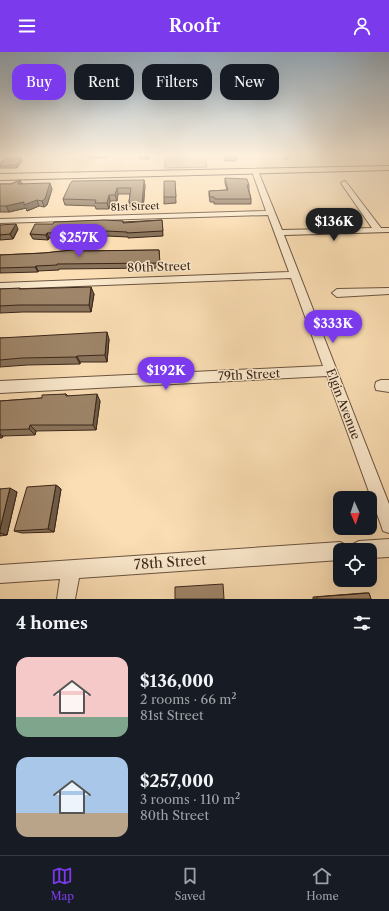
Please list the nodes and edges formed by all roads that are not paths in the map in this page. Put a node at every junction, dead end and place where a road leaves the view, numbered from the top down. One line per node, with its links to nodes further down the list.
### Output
1 (259, 182): 3 (street, Elgin Avenue)
2 (344, 184): 5 (street)
3 (271, 213): 4 (street, 81st Street); 7 (street, Elgin Avenue)
4 (0, 221)
5 (378, 230): 6 (street); 7 (street)
6 (389, 230)
7 (278, 233): 8 (street, Elgin Avenue)
8 (294, 275): 9 (street, 80th Street); 12 (street, Elgin Avenue)
9 (0, 286)
10 (389, 291): 11 (street)
11 (337, 293)
12 (331, 371): 13 (street, 79th Street); 14 (street, Elgin Avenue)
13 (0, 386)
14 (389, 525)
15 (389, 548): 16 (street)
16 (377, 549)
17 (333, 551): 18 (street, 78th Street)
18 (70, 569): 19 (street, 78th Street); 20 (street)
19 (0, 574)
20 (66, 599)

